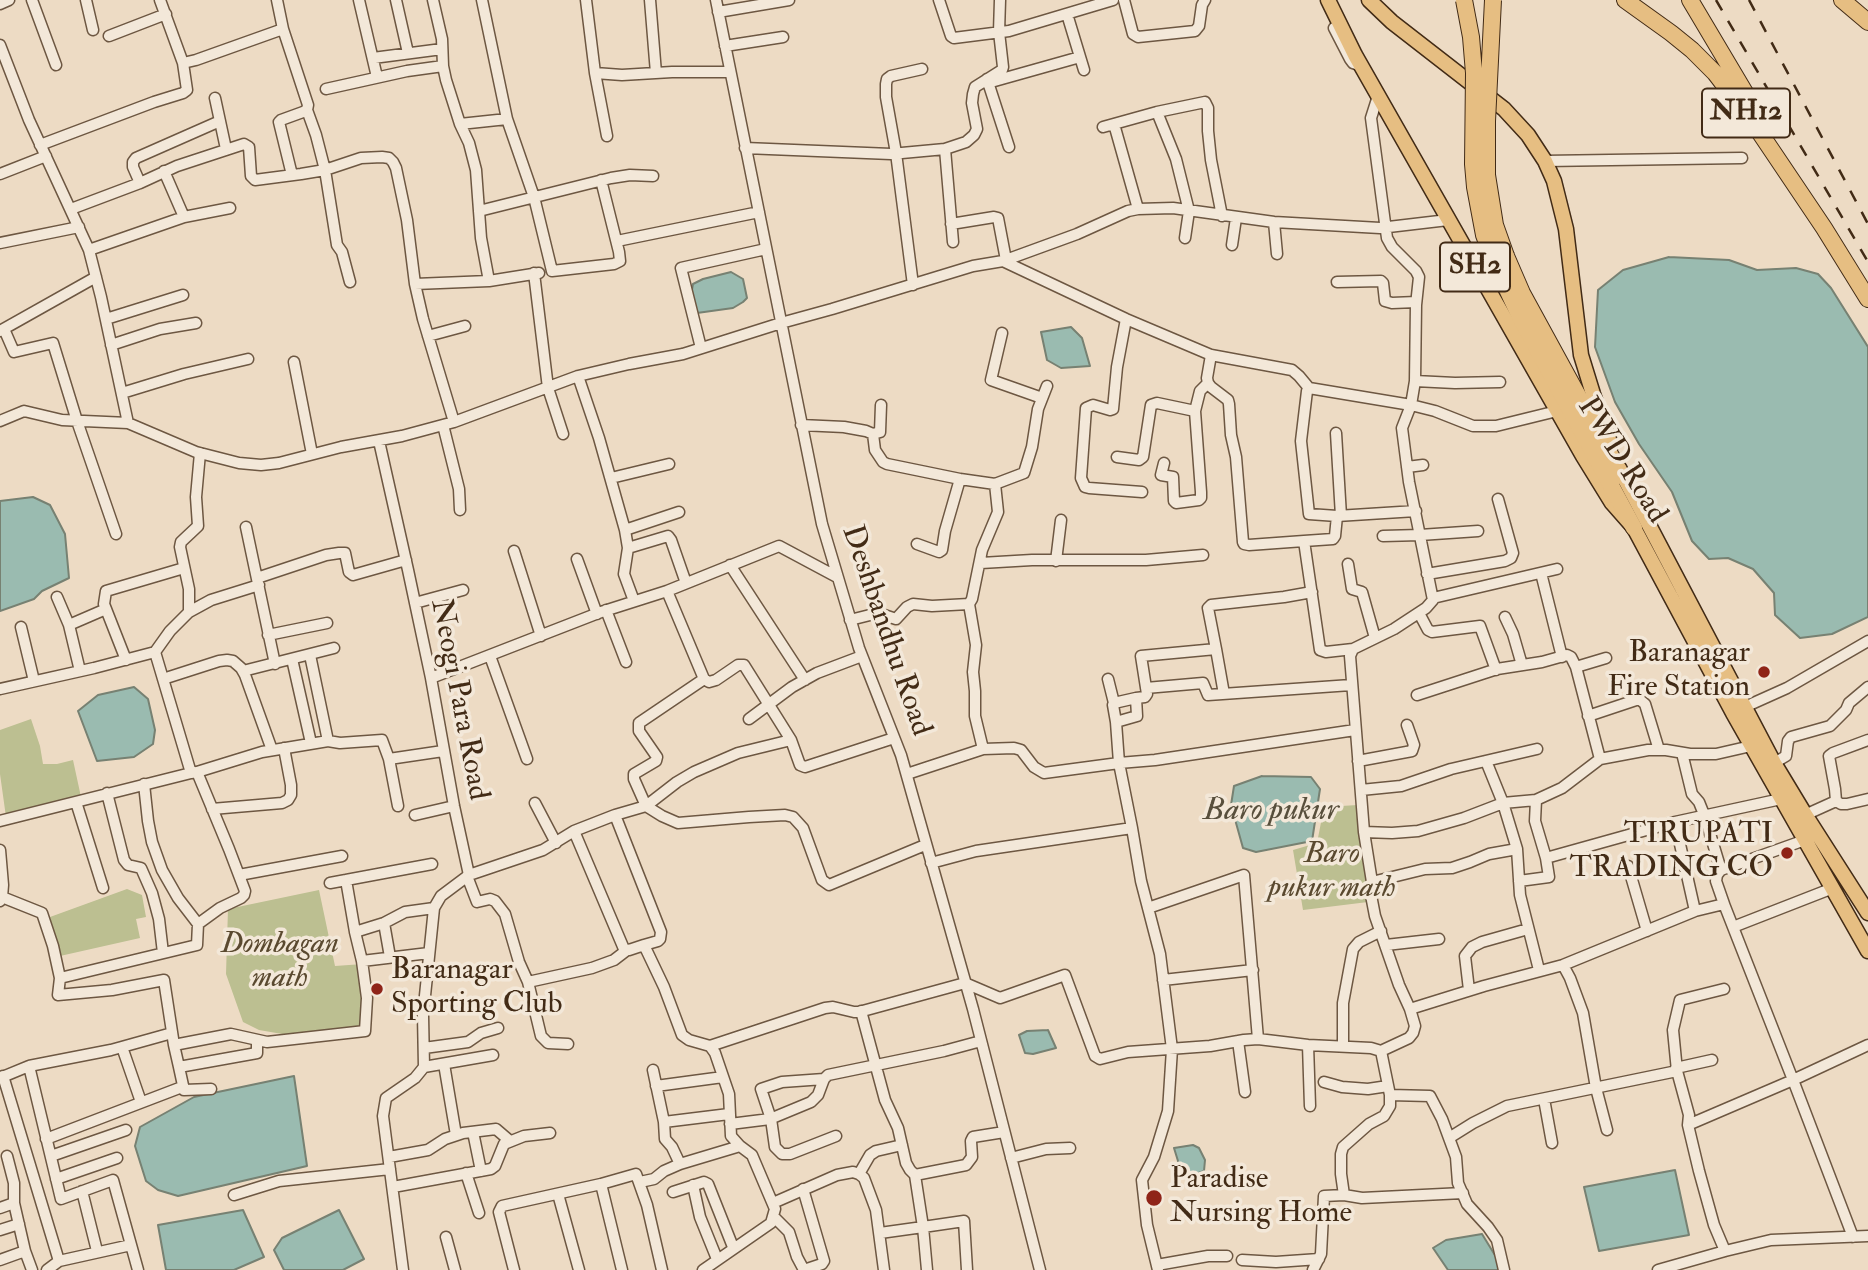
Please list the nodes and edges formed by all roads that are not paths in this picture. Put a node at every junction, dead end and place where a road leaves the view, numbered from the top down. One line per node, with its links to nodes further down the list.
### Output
1 (9, 0): 28 (street)
2 (32, 0): 45 (street)
3 (86, 0): 34 (street)
4 (160, 0): 30 (street)
5 (277, 0): 33 (street)
6 (359, 0): 43 (street)
7 (396, 0): 41 (street)
8 (433, 0): 40 (street)
9 (482, 0): 60 (street)
10 (586, 0): 52 (street)
11 (650, 0): 51 (street)
12 (716, 0): 29 (street, Deshbandhu Road)
13 (789, 0): 29 (street)
14 (939, 0): 35 (street)
15 (1000, 0): 35 (street)
16 (1113, 0): 31 (street)
17 (1124, 0): 18 (street)
18 (1205, 0)
19 (1322, 0): 46 (street)
20 (1328, 0): 46 (main road, PWD Road / SH2)
21 (1369, 0): 72 (main road, PWD Road / SH2)
22 (1464, 0): 104 (highway, bridge)
23 (1493, 0): 104 (highway, bridge)
24 (1625, 0): 95 (highway, NH12)
25 (1690, 0): 95 (highway)
26 (1842, 0): 32 (highway)
27 (1855, 0): 32 (highway)
28 (0, 4)
29 (718, 12): 39 (street, Deshbandhu Road)
30 (166, 14): 36 (street); 44 (street)
31 (1067, 14): 35 (street); 42 (street)
32 (1868, 21)
33 (283, 29): 44 (street); 58 (street)
34 (93, 30)
35 (999, 32): 54 (street)
36 (109, 36)
37 (783, 37): 39 (street)
38 (0, 45): 64 (street)
39 (726, 46): 50 (street, Deshbandhu Road)
40 (442, 49): 41 (street); 47 (street)
41 (408, 53): 43 (street)
42 (1080, 57): 49 (street); 54 (street)
43 (373, 58): 53 (street)
44 (183, 63): 64 (street)
45 (56, 65)
46 (1361, 65): 56 (main road, PWD Road / SH2)
47 (443, 66): 53 (street); 62 (street)
48 (922, 69): 69 (street)
49 (1084, 70)
50 (730, 72): 51 (street); 66 (street, Deshbandhu Road)
51 (656, 73): 52 (street)
52 (595, 74): 63 (street)
53 (377, 77): 55 (street)
54 (987, 81): 65 (street); 68 (street)
55 (326, 89)
56 (1378, 96): 90 (main road, PWD Road / SH2); 94 (street)
57 (215, 98): 61 (street)
58 (307, 110): 73 (street); 76 (street)
59 (1157, 112): 83 (street); 85 (street); 87 (street)
60 (507, 119): 62 (street); 80 (street)
61 (220, 121): 67 (street); 79 (street)
62 (460, 124): 84 (street)
63 (607, 136)
64 (40, 145): 70 (street)
65 (1009, 147)
66 (745, 148): 69 (street); 86 (street, Deshbandhu Road)
67 (226, 149): 74 (street); 76 (street)
68 (946, 149): 69 (street); 92 (street)
69 (896, 153): 113 (street)
70 (46, 156): 75 (street); 82 (street)
71 (1742, 158): 72 (street)
72 (1545, 161): 159 (main road, PWD Road / SH2)
73 (325, 170): 76 (street); 110 (street); 112 (street)
74 (164, 171): 79 (street); 88 (street)
75 (0, 174)
76 (292, 175)
77 (653, 176): 78 (street)
78 (601, 180): 80 (street); 97 (street)
79 (140, 183): 82 (street)
80 (534, 197): 84 (street); 106 (street)
81 (230, 208): 88 (street)
82 (71, 209): 93 (street)
83 (1138, 209): 85 (street); 105 (street)
84 (479, 211): 109 (street)
85 (1189, 211): 87 (street); 96 (street)
86 (759, 212): 97 (street); 101 (street, Deshbandhu Road)
87 (1222, 216): 89 (street)
88 (184, 217): 102 (street)
89 (1236, 218): 91 (street); 100 (street)
90 (1448, 219): 94 (street); 142 (main road, PWD Road / SH2)
91 (1274, 222): 94 (street); 103 (street)
92 (951, 224): 98 (street); 105 (street)
93 (79, 227): 99 (street); 102 (street)
94 (1387, 228): 116 (street)
95 (1824, 228): 115 (highway, NH12)
96 (1185, 238)
97 (617, 242): 106 (street)
98 (953, 242)
99 (0, 243)
100 (1232, 245)
101 (766, 249): 120 (street, Deshbandhu Road); 126 (street)
102 (89, 250): 108 (street)
103 (1278, 254)
104 (1499, 258): 159 (highway); 171 (highway)
105 (1004, 261): 113 (street); 118 (street)
106 (552, 271): 107 (street)
107 (534, 274): 109 (street); 135 (street)
108 (96, 277): 117 (street); 122 (street)
109 (489, 281): 112 (street)
110 (350, 282)
111 (1337, 282): 116 (street)
112 (415, 284): 124 (street)
113 (913, 285): 120 (street)
114 (183, 295): 117 (street)
115 (1868, 299)
116 (1416, 302): 131 (street)
117 (106, 319): 125 (street)
118 (1126, 319): 127 (street); 163 (street)
119 (196, 323): 125 (street)
120 (781, 323): 126 (street); 147 (street, Deshbandhu Road)
121 (465, 326): 124 (street)
122 (2, 330): 144 (street)
123 (1002, 333): 138 (street)
124 (428, 336): 146 (street)
125 (111, 345): 137 (street)
126 (701, 348): 130 (street)
127 (1211, 355): 133 (street); 136 (street)
128 (248, 359): 137 (street)
129 (294, 362): 153 (street)
130 (578, 376): 135 (street); 160 (street)
131 (1415, 381): 132 (street); 140 (street)
132 (1500, 382)
133 (1208, 383): 141 (street); 177 (street)
134 (1047, 386): 138 (street)
135 (548, 388): 146 (street); 149 (street)
136 (1309, 388): 140 (street); 168 (street)
137 (122, 393): 145 (street)
138 (1042, 398): 162 (street)
139 (881, 405): 150 (street)
140 (1411, 405): 142 (street); 158 (street)
141 (1195, 411): 154 (street); 155 (street)
142 (1557, 411): 171 (main road, PWD Road / SH2)
143 (0, 421): 144 (street)
144 (76, 421): 145 (street); 174 (street)
145 (128, 423): 152 (street)
146 (448, 424): 151 (street); 165 (street)
147 (801, 425): 150 (street); 192 (street, Deshbandhu Road)
148 (1336, 433): 168 (street)
149 (563, 434)
150 (873, 434): 161 (street)
151 (379, 441): 153 (street); 182 (street, Neogi Para Road)
152 (201, 453): 153 (street); 188 (street)
153 (312, 454)
154 (1117, 457)
155 (1164, 463)
156 (668, 464): 160 (street)
157 (1423, 466): 158 (street)
158 (1407, 467): 166 (street)
159 (1622, 476): 249 (main road, PWD Road / SH2)
160 (611, 478): 172 (street)
161 (960, 479): 162 (street); 178 (street)
162 (995, 484): 185 (street)
163 (1142, 492)
164 (1498, 499): 191 (street)
165 (460, 510)
166 (1416, 511): 168 (street); 176 (street)
167 (679, 512): 172 (street)
168 (1339, 516): 177 (street)
169 (1061, 520): 184 (street)
170 (247, 527): 193 (street)
171 (1634, 528): 249 (main road, PWD Road / SH2)
172 (625, 530): 179 (street)
173 (1478, 531): 176 (street)
174 (116, 534)
175 (1383, 536): 176 (street)
176 (1420, 536): 191 (street)
177 (1304, 541): 197 (street)
178 (917, 544)
179 (628, 548): 194 (street); 200 (street)
180 (514, 551): 213 (street)
181 (1203, 555): 184 (street)
182 (406, 559): 193 (street); 201 (street, Neogi Para Road)
183 (577, 559): 205 (street)
184 (1056, 561): 185 (street)
185 (981, 563): 202 (street)
186 (1348, 564): 214 (street)
187 (730, 565): 192 (street); 194 (street); 237 (street)
188 (184, 568): 203 (street); 204 (street)
189 (1557, 569): 190 (street)
190 (1541, 573): 199 (street); 223 (street)
191 (1427, 574): 199 (street)
192 (837, 577): 208 (street, Deshbandhu Road)
193 (258, 582): 204 (street); 212 (street)
194 (686, 583): 196 (street)
195 (463, 590): 201 (street)
196 (667, 591): 200 (street); 236 (street)
197 (1312, 592): 217 (street); 218 (street)
198 (57, 597): 210 (street)
199 (1433, 598): 206 (street)
200 (634, 601): 205 (street)
201 (415, 603): 234 (street, Neogi Para Road)
202 (969, 604): 208 (street); 262 (street)
203 (106, 609): 210 (street); 226 (street)
204 (189, 612): 219 (street)
205 (602, 612): 213 (street); 227 (street)
206 (1419, 613): 214 (street); 231 (street)
207 (1505, 617): 229 (street)
208 (850, 620): 222 (street, Deshbandhu Road)
209 (327, 623): 212 (street)
210 (69, 625): 232 (street)
211 (21, 627): 239 (street)
212 (268, 635): 228 (street)
213 (541, 636): 221 (street)
214 (1375, 638): 218 (street)
215 (1868, 640): 249 (street)
216 (334, 648): 220 (street)
217 (1216, 649): 242 (street); 244 (street)
218 (1353, 649): 240 (street)
219 (155, 652): 226 (street); 235 (street)
220 (310, 654): 225 (street); 258 (street)
221 (490, 656): 234 (street); 268 (street)
222 (862, 656): 237 (street); 255 (street, Deshbandhu Road)
223 (1562, 657): 229 (street); 230 (street)
224 (1606, 658): 230 (street)
225 (292, 659): 228 (street); 259 (street)
226 (126, 660): 232 (street)
227 (626, 662)
228 (275, 664): 233 (street)
229 (1521, 665): 231 (street)
230 (1576, 667): 250 (street)
231 (1496, 670): 245 (street)
232 (80, 671): 239 (street)
233 (243, 671): 235 (street); 264 (street)
234 (430, 678): 266 (street, Neogi Para Road)
235 (163, 679): 275 (street)
236 (704, 679): 247 (street); 289 (street)
237 (805, 680): 247 (street)
238 (1108, 680): 248 (street)
239 (34, 681): 243 (street)
240 (1351, 685): 244 (street); 254 (street)
241 (1868, 687): 274 (street)
242 (1146, 688): 244 (street); 246 (street)
243 (0, 689)
244 (1224, 694)
245 (1417, 695)
246 (1136, 698): 248 (street); 252 (street)
247 (769, 703): 251 (street); 256 (street)
248 (1114, 703): 252 (street)
249 (1738, 710): 260 (main road, PWD Road / SH2); 274 (main road, PWD Road / SH2)
250 (1588, 716): 265 (street); 269 (street)
251 (749, 719)
252 (1116, 722): 273 (street)
253 (1407, 725): 271 (street)
254 (1355, 730): 271 (street); 273 (street)
255 (894, 738): 256 (street); 276 (street, Deshbandhu Road)
256 (791, 740): 289 (street)
257 (1868, 740): 283 (street)
258 (328, 741): 259 (street); 270 (street)
259 (312, 743): 261 (street)
260 (1751, 746): 267 (street); 280 (main road, PWD Road / SH2)
261 (284, 748): 264 (street); 290 (street)
262 (983, 749): 273 (street); 276 (street)
263 (1537, 749): 272 (street)
264 (272, 750): 275 (street)
265 (1659, 750): 267 (street); 269 (street)
266 (443, 751): 270 (street); 288 (street, Neogi Para Road)
267 (1682, 753): 294 (street)
268 (527, 759)
269 (1600, 759): 282 (street)
270 (389, 760): 287 (street)
271 (1358, 761): 278 (street)
272 (1486, 761): 278 (street); 286 (street)
273 (1119, 763): 297 (street)
274 (1774, 763): 293 (main road, PWD Road / SH2)
275 (194, 772): 277 (street); 290 (street)
276 (907, 774): 302 (street, Deshbandhu Road)
277 (144, 784): 279 (street); 327 (street)
278 (1360, 790): 299 (street)
279 (107, 793): 284 (street); 339 (street)
280 (1781, 799): 294 (street); 300 (main road, PWD Road / SH2)
281 (1868, 799): 283 (street)
282 (1536, 800): 286 (street); 306 (street)
283 (1836, 801): 293 (street)
284 (76, 802): 295 (street); 317 (street)
285 (535, 803): 301 (street)
286 (1503, 803): 299 (street); 303 (street)
287 (398, 806)
288 (454, 806): 291 (street); 312 (street, Neogi Para Road)
289 (646, 806): 292 (street); 302 (street)
290 (212, 809): 311 (street)
291 (415, 815)
292 (615, 815): 298 (street); 335 (street)
293 (1805, 816): 319 (main road, PWD Road / SH2); 333 (main road)
294 (1705, 817): 296 (street); 310 (street)
295 (0, 821)
296 (1675, 822): 306 (street); 324 (street)
297 (1132, 828): 307 (street); 323 (street)
298 (574, 831): 301 (street); 337 (street)
299 (1364, 832): 315 (street)
300 (1805, 840): 310 (street); 318 (main road, PWD Road / SH2)
301 (556, 843): 312 (street)
302 (925, 845): 307 (street, Deshbandhu Road)
303 (1517, 849): 314 (street); 315 (street)
304 (0, 850): 320 (street)
305 (342, 856): 311 (street)
306 (1546, 858): 314 (street)
307 (932, 863): 349 (street, Deshbandhu Road)
308 (432, 864): 313 (street)
309 (1628, 866): 331 (street)
310 (1721, 870): 321 (street)
311 (239, 875): 327 (street)
312 (468, 876): 322 (street); 348 (street)
313 (346, 880): 316 (street); 332 (street)
314 (1519, 881): 329 (street)
315 (1371, 882): 330 (street)
316 (330, 883)
317 (103, 888)
318 (1833, 888): 328 (street); 338 (main road, PWD Road / SH2)
319 (1863, 895): 325 (main road, PWD Road / SH2)
320 (1, 899): 346 (street)
321 (1724, 904): 324 (street); 328 (street)
322 (434, 908): 326 (street); 340 (street)
323 (1149, 908): 344 (street); 347 (street)
324 (1695, 911): 331 (street)
325 (1868, 914)
326 (384, 923): 332 (street); 341 (street)
327 (198, 924): 339 (street)
328 (1733, 928): 381 (street)
329 (1528, 929): 345 (street); 351 (street)
330 (1381, 931): 336 (street); 364 (street)
331 (1647, 931): 343 (street)
332 (355, 932): 342 (street)
333 (1868, 932)
334 (1440, 939): 336 (street)
335 (644, 945): 337 (street); 363 (street)
336 (1386, 946): 352 (street)
337 (626, 950): 348 (street)
338 (1868, 951)
339 (163, 953): 346 (street)
340 (429, 953): 341 (street); 366 (street)
341 (390, 957): 342 (street)
342 (362, 961): 357 (street)
343 (1563, 965): 345 (street); 385 (street)
344 (1253, 970): 347 (street); 356 (street)
345 (1539, 970): 351 (street)
346 (60, 978): 355 (street)
347 (1163, 981): 367 (street)
348 (527, 982): 360 (street)
349 (965, 983): 353 (street); 358 (street, Deshbandhu Road); 367 (street)
350 (1724, 989): 376 (street)
351 (1469, 990): 352 (street)
352 (1410, 1009): 368 (street)
353 (861, 1011): 363 (street); 372 (street)
354 (498, 1028): 366 (street)
355 (173, 1039): 357 (street); 365 (street); 374 (street)
356 (1258, 1039): 359 (street); 361 (street)
357 (257, 1040): 374 (street)
358 (981, 1041): 372 (street); 400 (street, Deshbandhu Road)
359 (1238, 1041): 367 (street); 388 (street)
360 (568, 1044)
361 (1308, 1045): 364 (street); 392 (street)
362 (1868, 1045): 381 (street)
363 (710, 1046): 379 (street)
364 (1343, 1046): 368 (street)
365 (122, 1047): 373 (street); 391 (street)
366 (424, 1048): 375 (street)
367 (1172, 1049): 458 (street)
368 (1381, 1051): 387 (street)
369 (493, 1055): 371 (street)
370 (1712, 1060): 376 (street)
371 (443, 1064): 375 (street); 402 (street)
372 (875, 1065): 380 (street); 408 (street)
373 (29, 1066): 378 (street); 405 (street)
374 (179, 1067): 384 (street)
375 (424, 1067): 417 (street)
376 (1677, 1069): 385 (street); 396 (street)
377 (653, 1070): 383 (street)
378 (1, 1077): 390 (street)
379 (723, 1077): 383 (street); 393 (street)
380 (824, 1079): 394 (street); 394 (street)
381 (1793, 1080): 396 (street); 446 (street)
382 (1324, 1082): 387 (street)
383 (656, 1086): 395 (street)
384 (182, 1087): 386 (street); 391 (street)
385 (1596, 1088): 389 (street); 398 (street)
386 (211, 1089)
387 (1389, 1090): 404 (street); 434 (street)
388 (1245, 1091)
389 (1544, 1099): 404 (street); 407 (street)
390 (5, 1100): 457 (street)
391 (141, 1102): 405 (street)
392 (1310, 1105)
393 (730, 1119): 394 (street); 395 (street); 409 (street)
394 (771, 1119): 410 (street)
395 (664, 1122): 418 (street)
396 (1688, 1125): 451 (street)
397 (126, 1130): 414 (street)
398 (1607, 1130)
399 (473, 1132): 402 (street); 406 (street); 419 (street)
400 (1004, 1132): 416 (street, Deshbandhu Road); 422 (street)
401 (550, 1133): 406 (street)
402 (456, 1135): 417 (street)
403 (835, 1136): 410 (street)
404 (1449, 1138): 432 (street)
405 (46, 1139): 414 (street)
406 (510, 1141): 419 (street)
407 (1552, 1143)
408 (902, 1145): 421 (street); 422 (street)
409 (740, 1146): 412 (street); 418 (street)
410 (775, 1147): 412 (street)
411 (1070, 1148): 416 (street)
412 (752, 1155): 436 (street)
413 (7, 1156): 435 (street)
414 (51, 1156): 423 (street)
415 (117, 1158): 423 (street)
416 (1011, 1158): 473 (street, Deshbandhu Road)
417 (389, 1163): 427 (street); 433 (street)
418 (680, 1164): 424 (street)
419 (481, 1171): 420 (street)
420 (466, 1173): 427 (street); 438 (street)
421 (859, 1174): 428 (street); 443 (street)
422 (915, 1175): 441 (street)
423 (56, 1179): 429 (street)
424 (640, 1182): 425 (street); 467 (street)
425 (601, 1184): 431 (street); 466 (street)
426 (692, 1185): 430 (street); 448 (street); 453 (street)
427 (393, 1187): 462 (street)
428 (803, 1189): 436 (street); 469 (street)
429 (82, 1191): 447 (street); 450 (street)
430 (673, 1192)
431 (558, 1194): 464 (street); 465 (street)
432 (1463, 1194): 434 (street); 475 (street)
433 (234, 1195)
434 (1344, 1195): 454 (street)
435 (14, 1203): 437 (street); 440 (street)
436 (773, 1203): 439 (street)
437 (0, 1208)
438 (479, 1213)
439 (773, 1216): 448 (street); 469 (street)
440 (19, 1224): 442 (street); 449 (street)
441 (923, 1227): 443 (street); 471 (street); 472 (street)
442 (0, 1230)
443 (880, 1233): 470 (street)
444 (1868, 1236): 446 (street)
445 (446, 1237): 463 (street)
446 (1853, 1237): 451 (street)
447 (131, 1245): 450 (street); 461 (street)
448 (733, 1247): 453 (street)
449 (25, 1251): 455 (street); 459 (street)
450 (97, 1251): 457 (street)
451 (1725, 1251): 476 (street)
452 (1227, 1256): 458 (street)
453 (717, 1259): 468 (street)
454 (1319, 1259): 456 (street); 474 (street)
455 (0, 1260)
456 (1242, 1260)
457 (59, 1261): 460 (street)
458 (1158, 1267)
459 (32, 1270)
460 (47, 1270)
461 (138, 1270)
462 (402, 1270)
463 (456, 1270)
464 (514, 1270)
465 (579, 1270)
466 (622, 1270)
467 (662, 1270)
468 (703, 1270)
469 (804, 1270)
470 (884, 1270)
471 (927, 1270)
472 (967, 1270)
473 (1040, 1270)
474 (1313, 1270)
475 (1504, 1270)
476 (1658, 1270)

